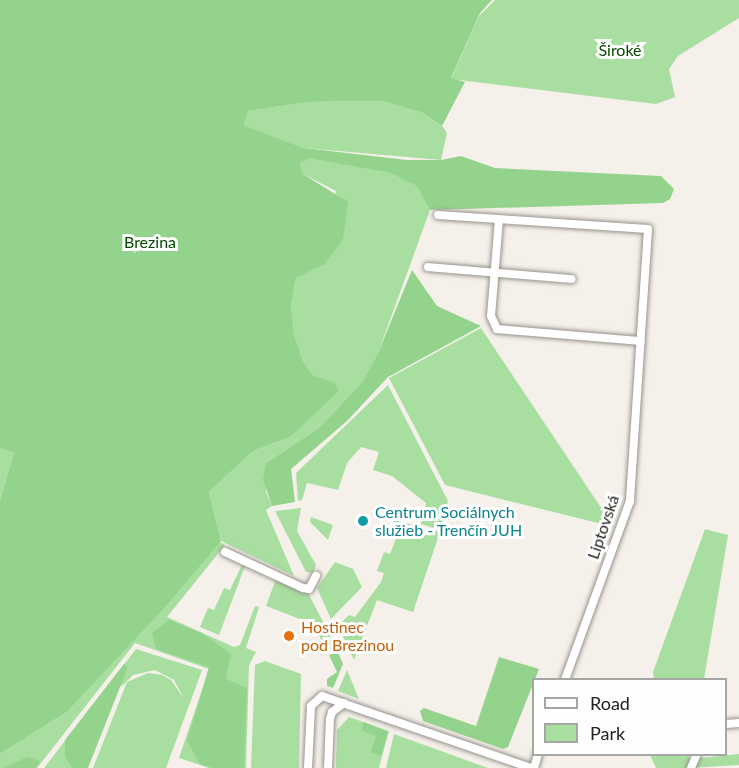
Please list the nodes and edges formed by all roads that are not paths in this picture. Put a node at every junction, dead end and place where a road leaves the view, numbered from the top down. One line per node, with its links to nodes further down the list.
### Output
1 (438, 215): 2 (street, Liptovská)
2 (499, 219): 4 (street); 6 (street, Liptovská)
3 (428, 267): 4 (street)
4 (494, 273): 5 (street); 6 (street)
5 (571, 279)
6 (641, 341): 9 (street, Liptovská)
7 (225, 552): 8 (street)
8 (316, 576)
9 (566, 678)
10 (344, 703): 11 (street); 12 (street); 13 (street)
11 (308, 768)
12 (328, 768)
13 (532, 768)

